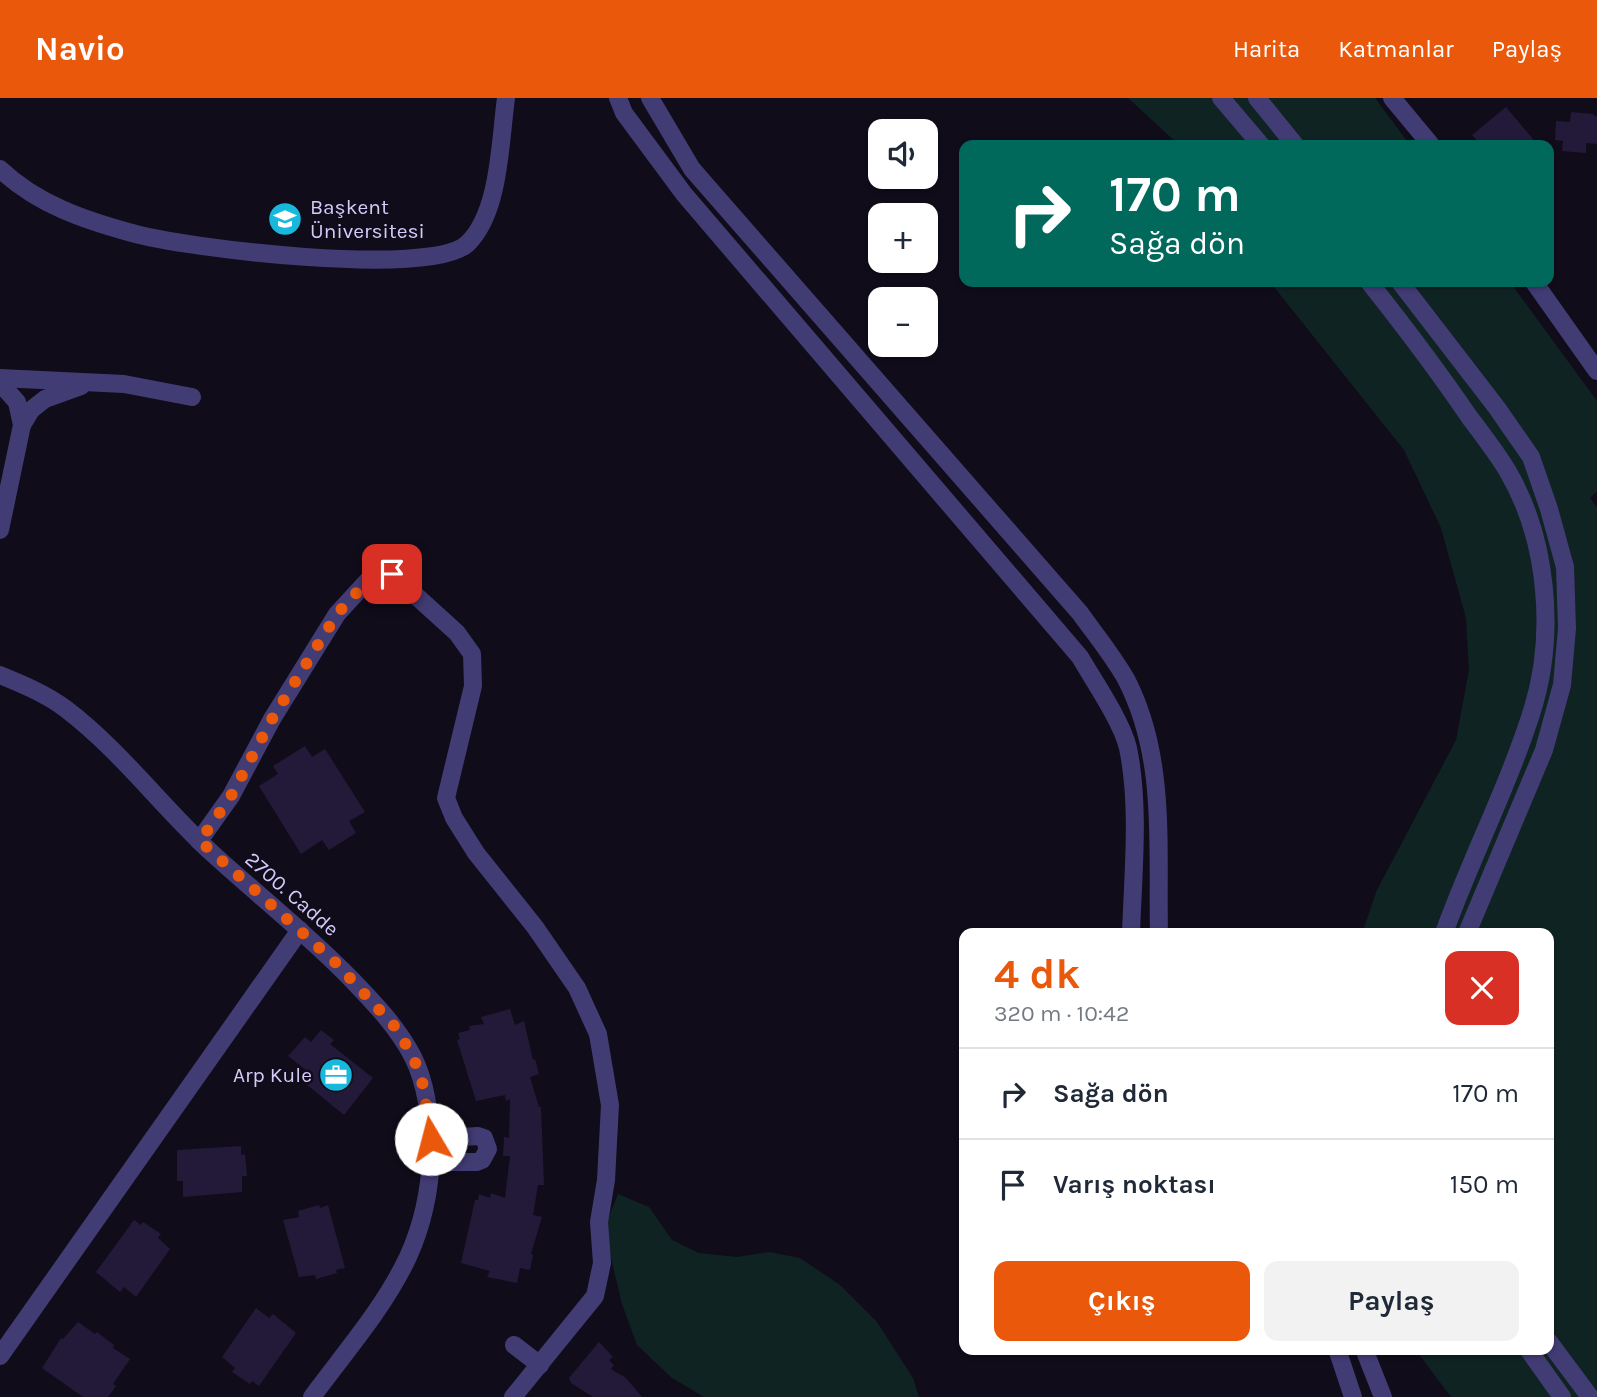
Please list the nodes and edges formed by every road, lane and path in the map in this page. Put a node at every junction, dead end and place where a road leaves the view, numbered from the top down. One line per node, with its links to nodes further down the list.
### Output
1 (506, 98): 10 (street)
2 (618, 98): 22 (street)
3 (650, 98): 23 (street)
4 (1221, 98): 7 (street)
5 (1257, 98): 8 (street)
6 (1392, 98): 9 (street)
7 (1257, 140)
8 (1291, 140)
9 (1427, 140)
10 (0, 169)
11 (1373, 287): 24 (street)
12 (1404, 287): 25 (street)
13 (1538, 287): 14 (street)
14 (1597, 371)
15 (0, 380): 16 (street); 18 (street)
16 (102, 383): 17 (street); 18 (street)
17 (192, 397)
18 (22, 425): 19 (street)
19 (0, 530)
20 (0, 675): 21 (street, 2700. Cadde)
21 (200, 841): 26 (street, 2700. Cadde); 35 (street)
22 (1131, 928)
23 (1158, 928)
24 (1446, 928)
25 (1469, 928)
26 (300, 930): 27 (street, 2700. Cadde); 34 (street)
27 (431, 1139): 28 (street, 2700. Cadde); 28 (street)
28 (431, 1162): 36 (street, 2700. Cadde)
29 (514, 1345): 35 (street)
30 (1554, 1349): 41 (street)
31 (1339, 1355): 38 (street)
32 (1366, 1355): 39 (street)
33 (1532, 1355): 40 (street)
34 (0, 1356)
35 (540, 1365): 37 (street)
36 (312, 1397)
37 (513, 1397)
38 (1353, 1397)
39 (1383, 1397)
40 (1562, 1397)
41 (1590, 1397)

